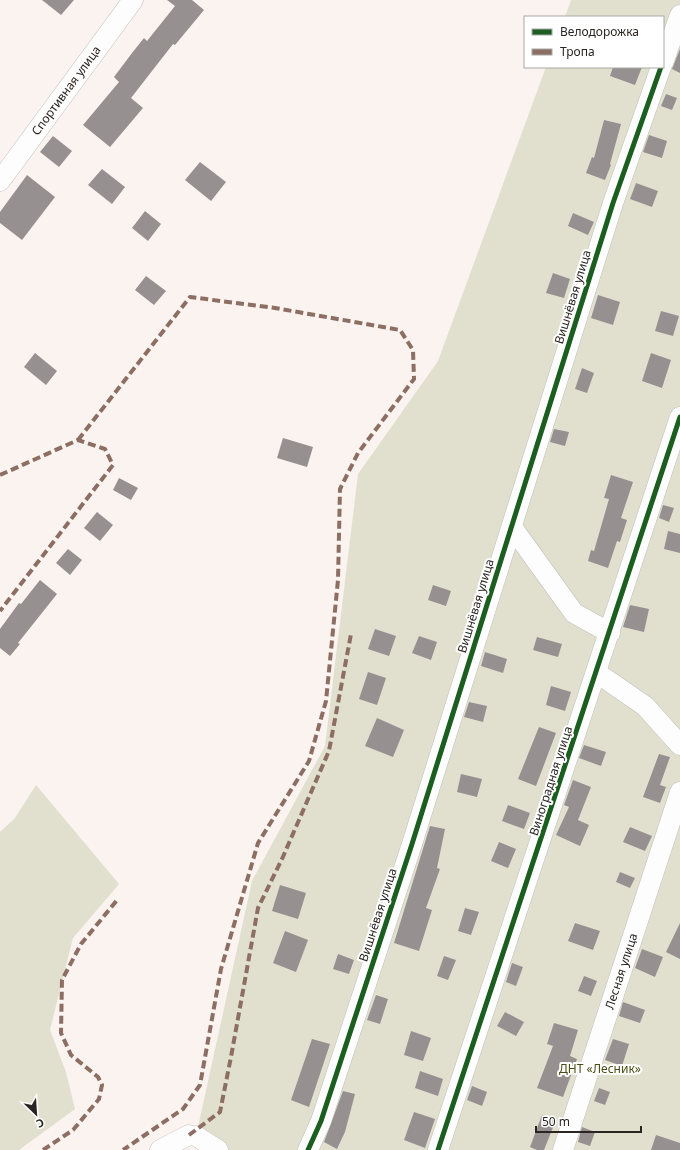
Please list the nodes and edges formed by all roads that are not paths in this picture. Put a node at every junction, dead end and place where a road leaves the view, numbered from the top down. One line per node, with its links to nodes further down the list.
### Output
1 (133, 0): 5 (street, Спортивная улица)
2 (680, 15): 3 (street)
3 (664, 60)
4 (661, 68): 7 (street, Вишнёвая улица)
5 (0, 181)
6 (680, 417): 8 (street, Виноградная улица)
7 (512, 527): 8 (street); 14 (street, Вишнёвая улица)
8 (610, 633): 9 (street, Виноградная улица)
9 (597, 673): 10 (street); 15 (street, Виноградная улица)
10 (680, 745)
11 (680, 792): 16 (street, Лесная улица)
12 (160, 1150): 13 (street)
13 (218, 1150)
14 (308, 1150)
15 (438, 1150)
16 (563, 1150)

